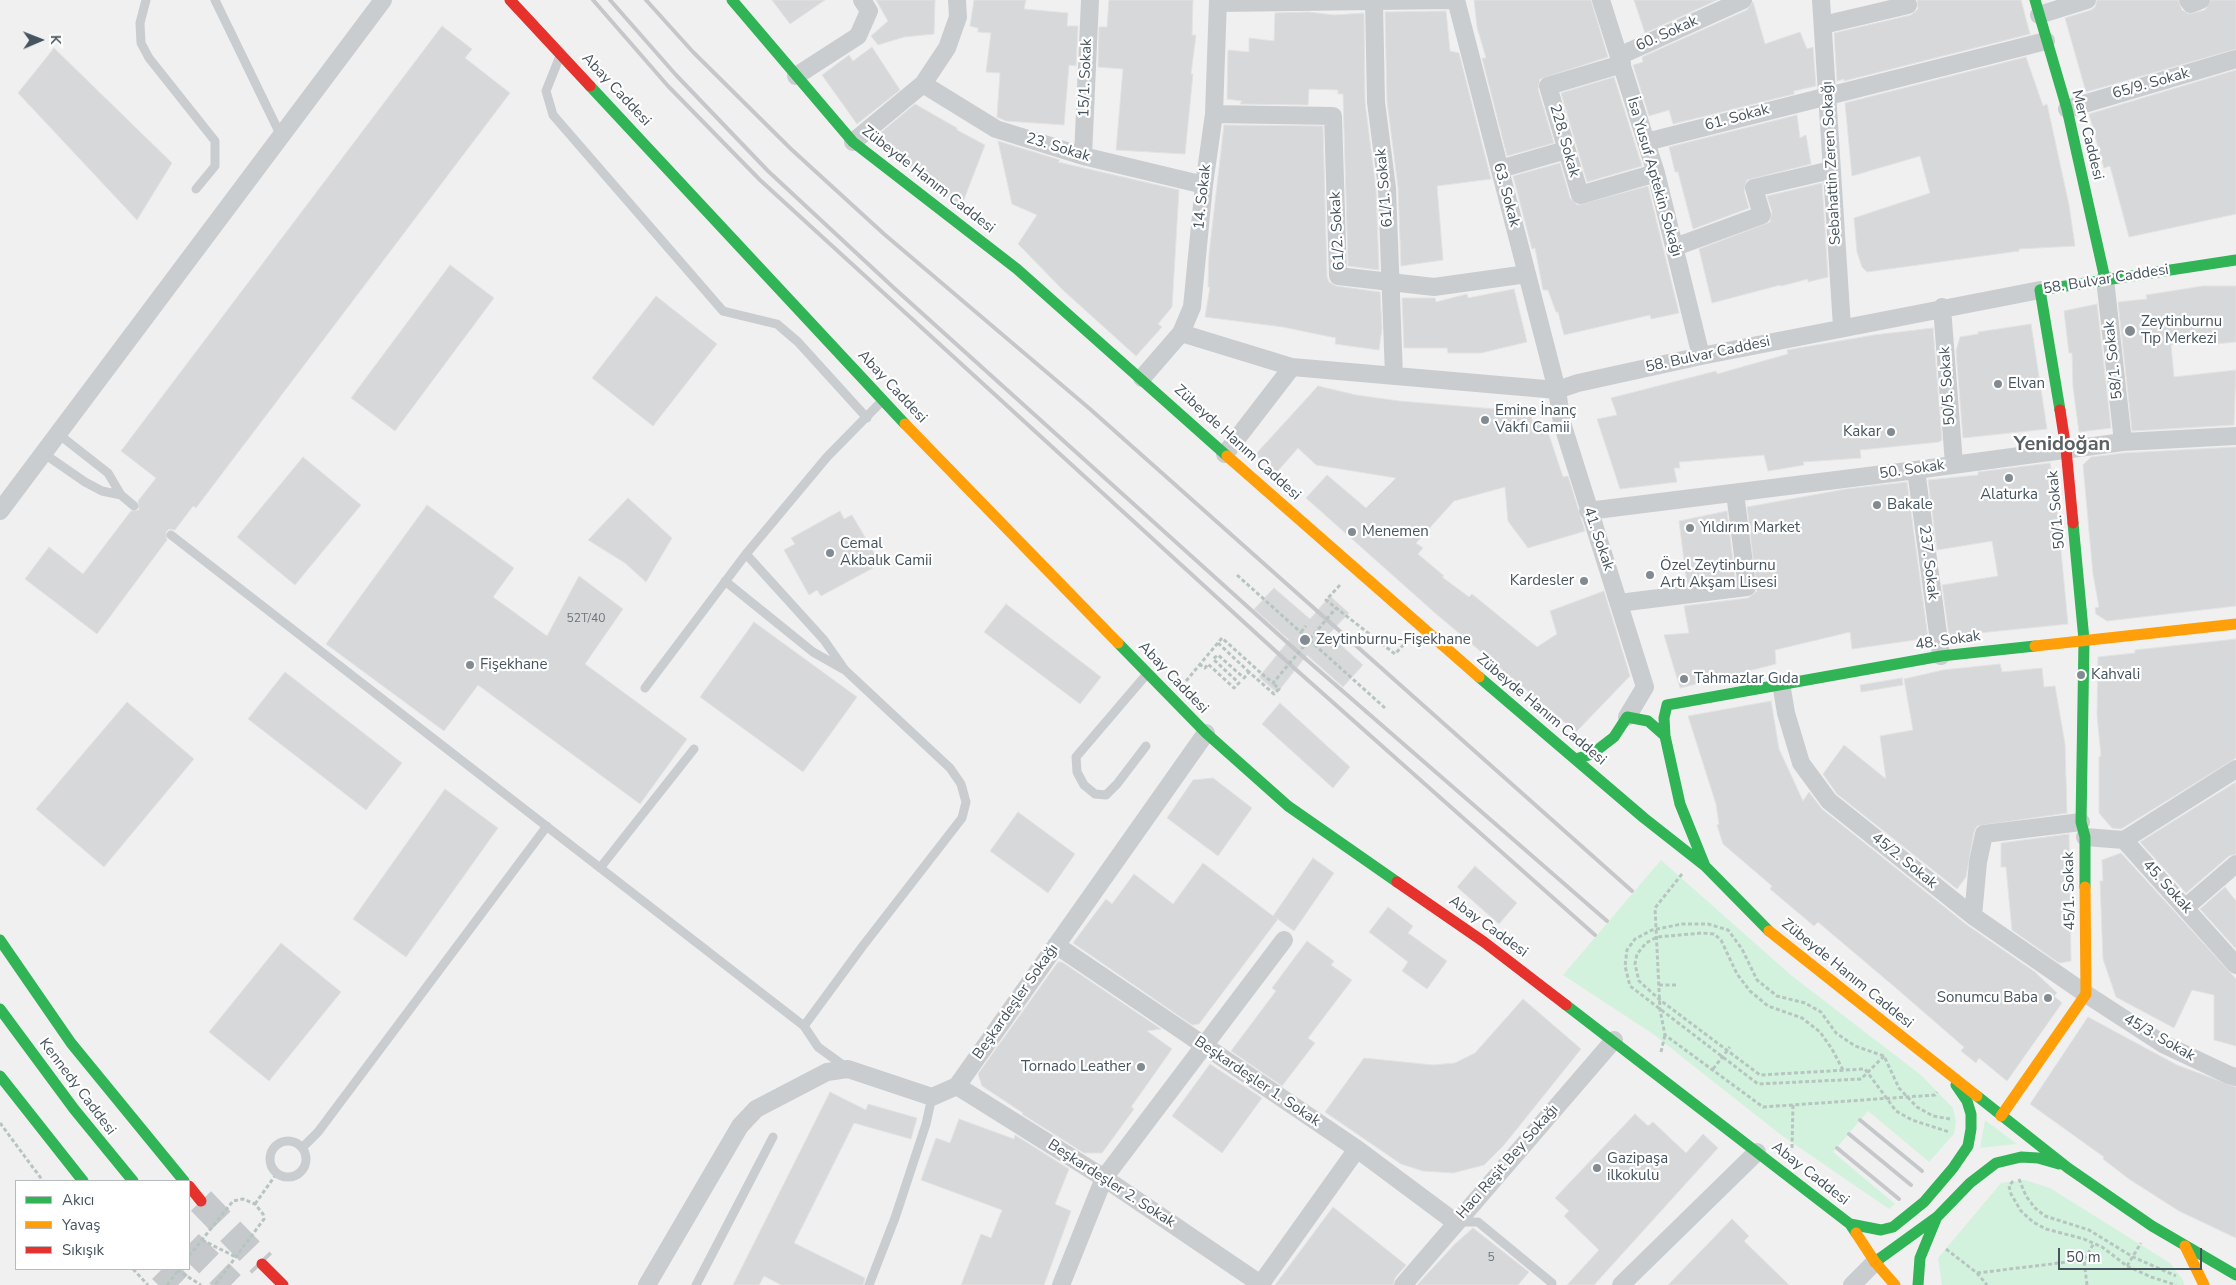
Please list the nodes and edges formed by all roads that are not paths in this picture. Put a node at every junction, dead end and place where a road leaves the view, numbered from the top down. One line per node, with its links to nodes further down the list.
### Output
1 (146, 0): 40 (lane)
2 (215, 0): 31 (lane)
3 (383, 0): 31 (street)
4 (510, 0): 23 (main road, Abay Caddesi)
5 (732, 0): 26 (main road, Zübeyde Hanım Caddesi)
6 (862, 0): 26 (street)
7 (957, 0): 27 (street)
8 (1090, 0): 35 (street, 15/1. Sokak)
9 (1455, 0): 18 (street); 36 (street, 63. Sokak)
10 (1601, 0): 25 (street, İsa Yusuf Aptekin Sokağı)
11 (1743, 0): 25 (street, 60. Sokak)
12 (1821, 0): 21 (street, Sebahattin Zeren Sokağı)
13 (2087, 0): 20 (street)
14 (2188, 0): 15 (street)
15 (2201, 0)
16 (1218, 1): 17 (street); 30 (street, 14. Sokak)
17 (1321, 1): 18 (street)
18 (1374, 1): 45 (street, 61/1. Sokak)
19 (1908, 5): 21 (street)
20 (2037, 7): 22 (main road, Merv Caddesi)
21 (1823, 25): 28 (street, Sebahattin Zeren Sokağı)
22 (2046, 41): 28 (street, 61. Sokak); 29 (main road, Merv Caddesi)
23 (561, 53): 55 (main road, Abay Caddesi); 56 (lane)
24 (2236, 59): 29 (street, 65/9. Sokak)
25 (1620, 60): 33 (street, İsa Yusuf Aptekin Sokağı); 34 (street, 228. Sokak)
26 (796, 76): 32 (main road, Zübeyde Hanım Caddesi)
27 (923, 84): 32 (street); 35 (street, 23. Sokak)
28 (1828, 94): 33 (street, 61. Sokak); 37 (street, Sebahattin Zeren Sokağı)
29 (2067, 109): 44 (main road, Merv Caddesi)
30 (1214, 114): 39 (street, 14. Sokak); 45 (street, 61/2. Sokak)
31 (281, 136): 57 (street)
32 (853, 142): 53 (main road, Zübeyde Hanım Caddesi)
33 (1646, 142): 38 (street, İsa Yusuf Aptekin Sokağı)
34 (1566, 150): 36 (street); 38 (street, 228. Sokak)
35 (1083, 156): 39 (street, 23. Sokak)
36 (1500, 169): 43 (street, 63. Sokak)
37 (1831, 170): 41 (street); 48 (street, Sebahattin Zeren Sokağı)
38 (1656, 173): 41 (street, İsa Yusuf Aptekin Sokağı)
39 (1204, 185): 49 (street, 14. Sokak)
40 (196, 189)
41 (1675, 247): 50 (street, İsa Yusuf Aptekin Sokağı)
42 (2236, 260): 44 (main road, 58. Bulvar Caddesi)
43 (1527, 274): 45 (street, 61/2. Sokak); 54 (street, 63. Sokak)
44 (2105, 279): 46 (main road, 58. Bulvar Caddesi); 59 (street, 58/1. Sokak)
45 (1392, 282): 52 (street, 61/1. Sokak)
46 (2040, 290): 47 (street, 58. Bulvar Caddesi); 60 (main road, 50/1. Sokak)
47 (1942, 307): 48 (street, 58. Bulvar Caddesi); 63 (street, 50/5. Sokak)
48 (1842, 327): 50 (street, 58. Bulvar Caddesi)
49 (1181, 333): 51 (street, 58. Bulvar Caddesi); 53 (street, 14. Sokak)
50 (1701, 356): 54 (street, 58. Bulvar Caddesi)
51 (1292, 367): 52 (street, 58. Bulvar Caddesi); 62 (street)
52 (1394, 376): 54 (street, 58. Bulvar Caddesi)
53 (1142, 378): 62 (main road, Zübeyde Hanım Caddesi)
54 (1557, 390): 69 (street, 41. Sokak)
55 (884, 400): 56 (lane); 78 (main road, Abay Caddesi)
56 (867, 418): 71 (lane)
57 (57, 433): 61 (street); 66 (lane)
58 (2236, 436): 59 (street, 50. Sokak)
59 (2122, 442): 60 (street, 50. Sokak)
60 (2066, 449): 63 (street, 50. Sokak); 75 (main road, 50/1. Sokak)
61 (43, 453): 66 (lane); 68 (street)
62 (1225, 454): 88 (main road, Zübeyde Hanım Caddesi)
63 (1954, 464): 64 (street, 50. Sokak)
64 (1916, 470): 65 (street, 50. Sokak); 76 (street, 237. Sokak)
65 (1735, 493): 69 (street, 50. Sokak); 73 (street)
66 (121, 495): 67 (lane)
67 (134, 506)
68 (0, 511)
69 (1588, 511): 73 (street, 41. Sokak)
70 (171, 535): 90 (lane)
71 (746, 554): 72 (lane); 77 (lane)
72 (725, 581): 77 (lane); 81 (lane)
73 (1620, 603): 80 (street, 41. Sokak)
74 (2236, 624): 75 (main road, 48. Sokak)
75 (2084, 640): 76 (main road, 48. Sokak); 91 (main road, 45/1. Sokak)
76 (1941, 656): 79 (main road, 48. Sokak)
77 (845, 670): 104 (lane)
78 (1148, 673): 84 (main road, Abay Caddesi); 86 (lane)
79 (1781, 683): 82 (main road, 48. Sokak); 97 (street, 45/2. Sokak)
80 (1645, 687): 82 (street); 83 (street)
81 (645, 688)
82 (1668, 705): 85 (main road)
83 (1627, 717): 85 (main road); 88 (main road)
84 (1206, 733): 100 (street, Beşkardeşler Sokağı); 105 (main road, Abay Caddesi)
85 (1665, 736): 94 (main road)
86 (1146, 746)
87 (694, 749): 95 (lane)
88 (1576, 759): 94 (main road, Zübeyde Hanım Caddesi)
89 (2236, 769): 92 (street)
90 (546, 826): 95 (lane); 115 (lane)
91 (2083, 829): 92 (street); 97 (street); 102 (main road, 45/1. Sokak)
92 (2124, 840): 96 (street, 45. Sokak)
93 (2236, 864): 96 (street)
94 (1705, 866): 109 (main road, Zübeyde Hanım Caddesi)
95 (600, 868): 104 (lane)
96 (2186, 908): 101 (street, 45. Sokak)
97 (1973, 916): 102 (street, 45/2. Sokak)
98 (0, 940): 122 (main road)
99 (1284, 940): 106 (street)
100 (1056, 945): 106 (street, Beşkardeşler 1. Sokak); 111 (street, Beşkardeşler Sokağı)
101 (2236, 965)
102 (2086, 994): 110 (street, 45/3. Sokak); 113 (main road)
103 (0, 1009): 121 (main road, Kennedy Caddesi)
104 (804, 1026): 107 (lane)
105 (1614, 1040): 117 (main road, Abay Caddesi); 126 (street, Hacı Reşit Bey Sokağı)
106 (1204, 1046): 116 (street, Beşkardeşler 1. Sokak); 119 (street)
107 (848, 1069): 112 (street); 134 (street)
108 (0, 1076): 120 (main road)
109 (1950, 1076): 113 (main road, Zübeyde Hanım Caddesi); 127 (main road)
110 (2236, 1076)
111 (957, 1086): 112 (street); 119 (street, Beşkardeşler 2. Sokak)
112 (932, 1097): 136 (lane)
113 (2001, 1116): 118 (main road, Zübeyde Hanım Caddesi)
114 (773, 1137): 135 (lane)
115 (302, 1148): 115 (lane)
116 (1357, 1149): 126 (street, Beşkardeşler 1. Sokak); 138 (street)
117 (1757, 1152): 127 (main road, Abay Caddesi); 140 (street)
118 (2068, 1168): 125 (main road); 128 (main road, Zübeyde Hanım Caddesi)
119 (1104, 1178): 137 (street); 138 (street, Beşkardeşler 2. Sokak)
120 (82, 1180)
121 (132, 1180)
122 (183, 1180)
123 (190, 1187): 124 (main road)
124 (201, 1201)
125 (1937, 1217): 129 (main road); 143 (main road)
126 (1455, 1222): 132 (lane); 139 (street, Hacı Reşit Bey Sokağı)
127 (1850, 1224): 129 (main road, Abay Caddesi)
128 (2185, 1246): 131 (main road, Zübeyde Hanım Caddesi); 144 (main road)
129 (1875, 1262): 141 (street); 142 (main road, Abay Caddesi)
130 (262, 1264): 133 (main road)
131 (2236, 1275)
132 (1552, 1283)
133 (284, 1285)
134 (647, 1285)
135 (696, 1285)
136 (868, 1285)
137 (1061, 1285)
138 (1261, 1285)
139 (1403, 1285)
140 (1621, 1285)
141 (1852, 1285)
142 (1895, 1285)
143 (1918, 1285)
144 (2204, 1285)

